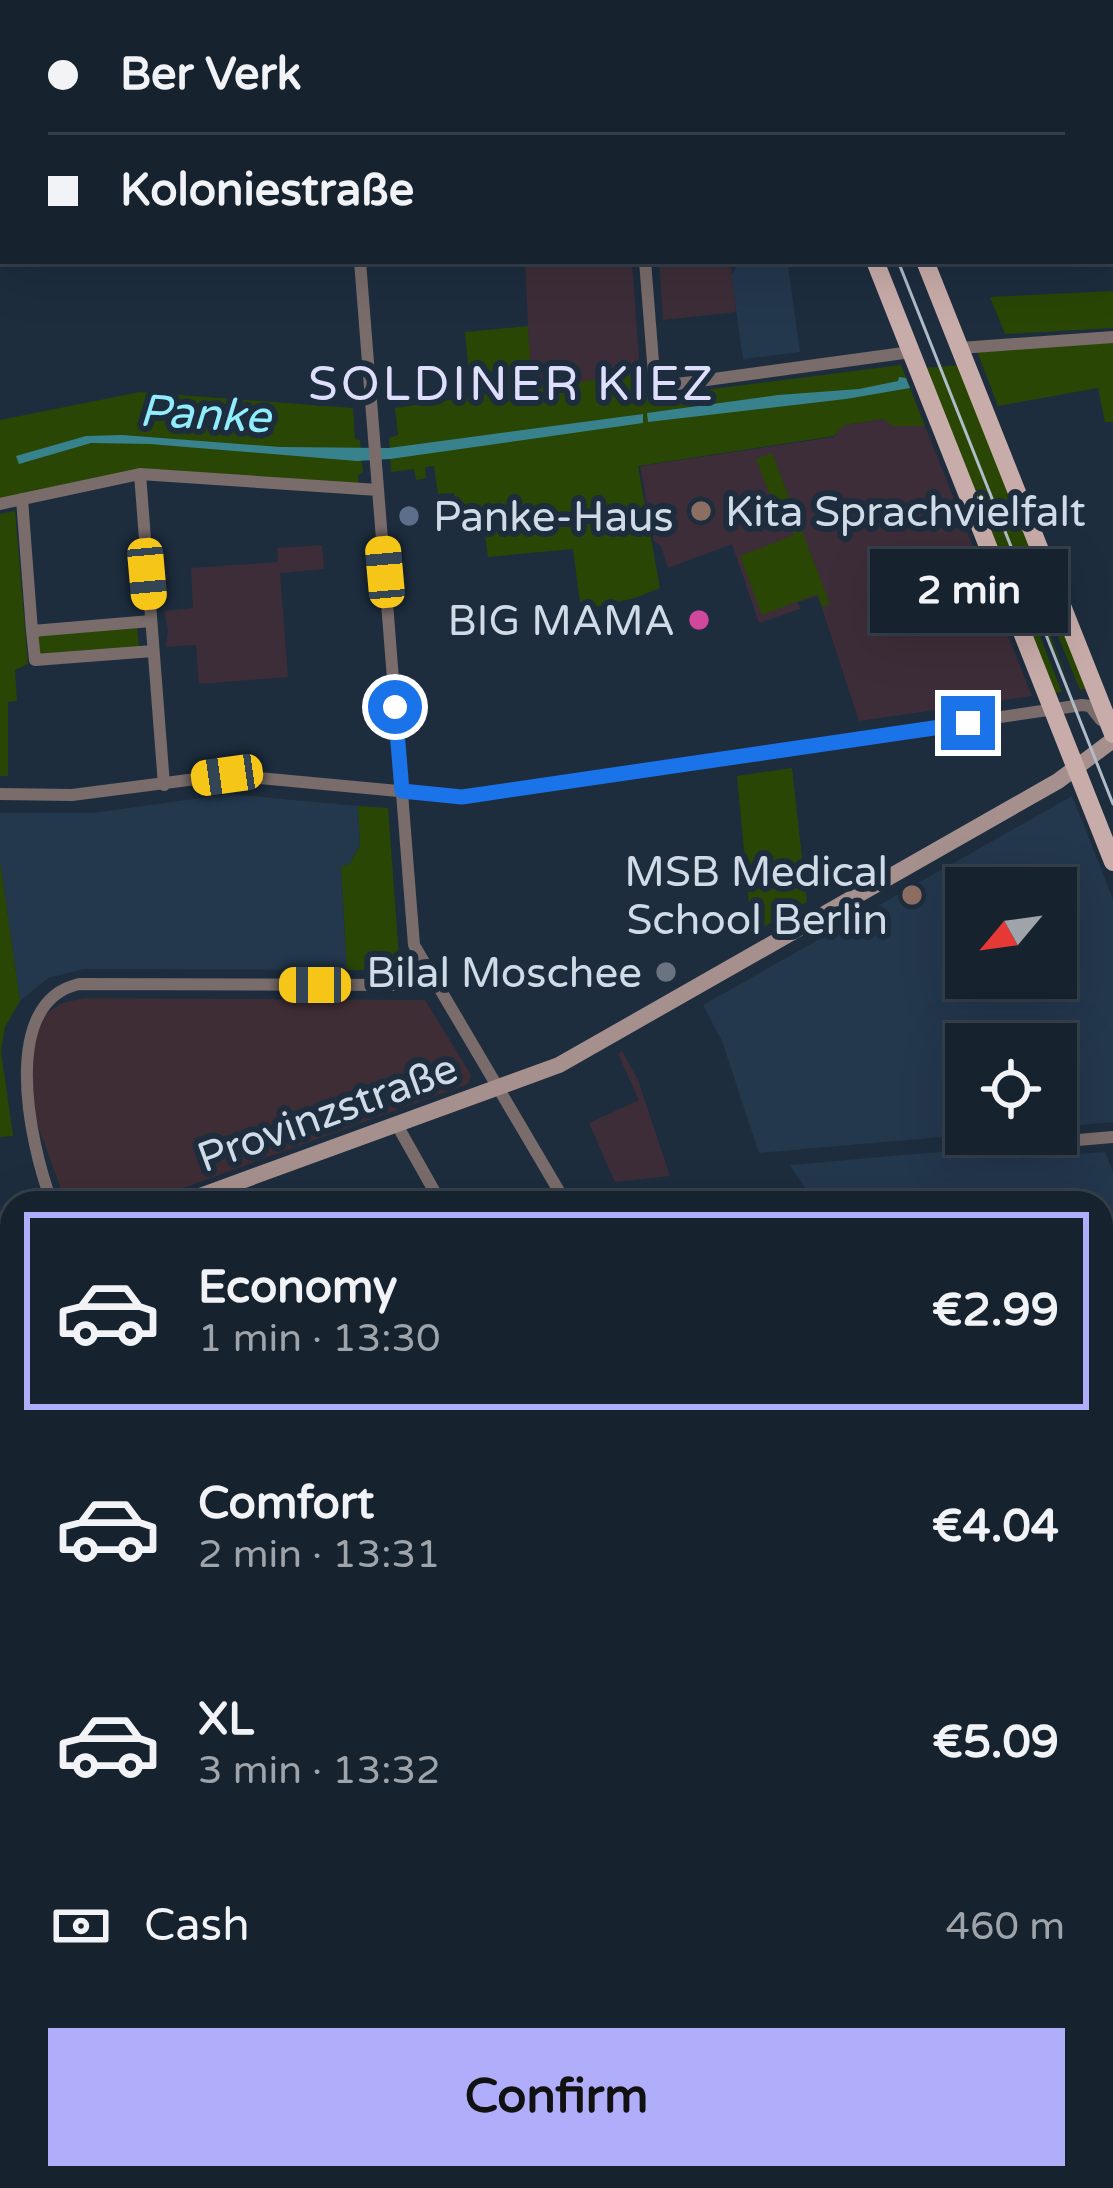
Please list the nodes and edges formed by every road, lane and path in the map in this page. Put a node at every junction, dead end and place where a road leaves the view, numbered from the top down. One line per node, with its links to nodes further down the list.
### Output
1 (360, 264): 9 (street)
2 (645, 264): 7 (street)
3 (876, 264): 7 (main road)
4 (926, 264): 6 (main road)
5 (1113, 337): 6 (street)
6 (960, 348): 16 (main road)
7 (911, 352): 15 (main road)
8 (140, 474): 9 (street); 10 (street); 12 (street)
9 (378, 490): 19 (street)
10 (22, 499): 11 (street); 13 (street)
11 (0, 504)
12 (151, 621): 13 (street); 14 (street)
13 (32, 631): 14 (street)
14 (153, 651): 18 (street)
15 (1053, 710): 16 (street); 17 (main road); 19 (street)
16 (1111, 732): 17 (main road, Provinzstraße)
17 (1076, 769): 21 (main road); 23 (main road, Provinzstraße)
18 (164, 784): 19 (street); 20 (street)
19 (402, 791): 22 (street)
20 (0, 794)
21 (1113, 862)
22 (427, 973): 23 (street); 27 (street)
23 (497, 1088): 24 (main road, Provinzstraße); 30 (street)
24 (397, 1124): 28 (main road, Provinzstraße); 29 (street)
25 (1113, 1137): 26 (street)
26 (1077, 1140)
27 (48, 1191)
28 (214, 1191)
29 (434, 1191)
30 (559, 1191)

